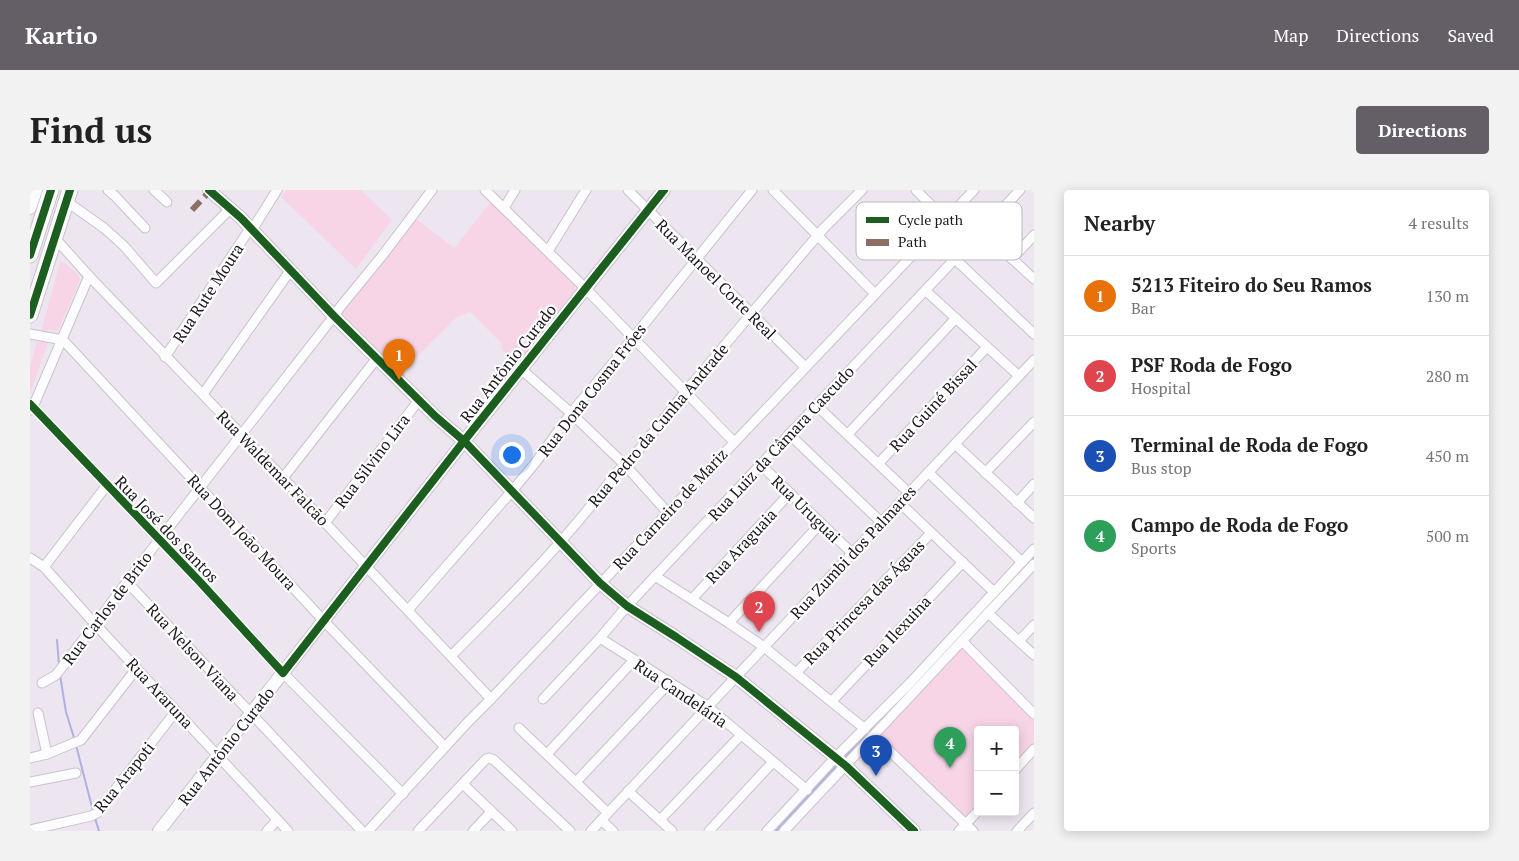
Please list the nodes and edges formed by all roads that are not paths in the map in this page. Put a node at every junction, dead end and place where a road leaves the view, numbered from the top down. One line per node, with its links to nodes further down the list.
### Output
1 (36, 190): 24 (street)
2 (51, 190): 35 (highway)
3 (108, 190): 28 (street)
4 (154, 190): 20 (street)
5 (210, 190): 25 (street)
6 (278, 190): 29 (street, Rua Rute Moura)
7 (432, 190): 48 (street, Rua Carlos de Brito)
8 (485, 190): 26 (street)
9 (515, 190): 26 (street)
10 (586, 190): 34 (street)
11 (628, 190): 27 (street, Rua Manoel Corte Real)
12 (664, 190): 27 (street, Rua Antônio Curado)
13 (752, 190): 36 (street, Rua Dona Cosma Fróes)
14 (773, 190): 30 (street)
15 (862, 190): 30 (street, Rua Pedro da Cunha Andrade)
16 (916, 190): 21 (street)
17 (974, 190): 22 (street, Rua Carneiro de Mariz)
18 (1020, 190): 23 (street, Rua Luiz da Câmara Cascudo)
19 (68, 195): 25 (street); 32 (highway)
20 (167, 202)
21 (928, 202)
22 (963, 202)
23 (1009, 202)
24 (30, 208)
25 (230, 208): 29 (street)
26 (504, 208): 34 (street)
27 (648, 210): 36 (street, Rua Manoel Corte Real); 43 (street, Rua Antônio Curado)
28 (145, 228)
29 (252, 230): 40 (street); 55 (street, Rua Rute Moura)
30 (817, 236): 45 (street); 46 (street, Rua Pedro da Cunha Andrade)
31 (1034, 236): 33 (street)
32 (54, 237): 41 (street, Rua Waldemar Falcão); 47 (highway)
33 (1022, 249)
34 (548, 251): 43 (street)
35 (30, 255)
36 (697, 259): 46 (street, Rua Manoel Corte Real); 52 (street, Rua Dona Cosma Fróes)
37 (908, 260): 45 (street, Rua Carneiro de Mariz)
38 (955, 260): 44 (street, Rua Luiz da Câmara Cascudo); 51 (street)
39 (1013, 260): 42 (street)
40 (290, 271): 48 (street); 62 (street)
41 (89, 276): 53 (street, Rua José dos Santos); 55 (street, Rua Waldemar Falcão)
42 (1034, 279)
43 (585, 288): 52 (street); 59 (street, Rua Antônio Curado)
44 (926, 290): 49 (street); 64 (street, Rua Luiz da Câmara Cascudo)
45 (876, 294): 58 (street, Rua Carneiro de Mariz)
46 (752, 314): 58 (street, Rua Manoel Corte Real); 61 (street, Rua Pedro da Cunha Andrade)
47 (30, 315)
48 (334, 316): 56 (street); 70 (street, Rua Carlos de Brito)
49 (956, 318): 54 (street); 69 (street)
50 (30, 334): 53 (street)
51 (1034, 334)
52 (633, 338): 61 (street); 66 (street, Rua Dona Cosma Fróes)
53 (63, 340): 65 (street, Rua José dos Santos); 82 (street, Rua Dom João Moura)
54 (987, 347): 60 (street); 74 (street, Rua Guiné Bissal)
55 (166, 357): 62 (street, Rua Waldemar Falcão)
56 (377, 358): 63 (street); 79 (street)
57 (1034, 360): 60 (street, Rua Zumbi dos Palmares)
58 (805, 367): 72 (street, Rua Carneiro de Mariz)
59 (522, 370): 66 (street); 71 (street, Rua Antônio Curado)
60 (1019, 376): 73 (street, Rua Zumbi dos Palmares)
61 (686, 391): 72 (street); 76 (street, Rua Pedro da Cunha Andrade)
62 (203, 394): 70 (street, Rua Waldemar Falcão)
63 (419, 400): 71 (street); 91 (street, Rua Silvino Lira)
64 (816, 405): 68 (street, Rua Luiz da Câmara Cascudo); 69 (street)
65 (31, 407): 81 (street, Rua José dos Santos)
66 (571, 413): 76 (street); 83 (street, Rua Dona Cosma Fróes)
67 (1034, 422): 78 (street)
68 (788, 434): 75 (street, Rua Luiz da Câmara Cascudo); 90 (street)
69 (848, 434): 74 (street)
70 (241, 435): 79 (street, Rua Waldemar Falcão); 82 (street, Rua Carlos de Brito)
71 (464, 441): 83 (street); 103 (street, Rua Antônio Curado)
72 (734, 442): 88 (street, Rua Carneiro de Mariz)
73 (955, 444): 77 (street, Rua Zumbi dos Palmares); 78 (street)
74 (879, 463): 85 (street)
75 (761, 465): 84 (street, Rua Uruguai); 104 (street, Rua Luiz da Câmara Cascudo)
76 (626, 466): 88 (street); 95 (street, Rua Pedro da Cunha Andrade)
77 (928, 472): 85 (street, Rua Zumbi dos Palmares); 100 (street)
78 (985, 473): 87 (street)
79 (283, 478): 91 (street, Rua Waldemar Falcão)
80 (1034, 484): 87 (street)
81 (106, 485): 94 (street, Rua José dos Santos); 102 (street)
82 (200, 487): 94 (street, Rua Carlos de Brito); 112 (street, Rua Dom João Moura)
83 (512, 491): 95 (street); 110 (street, Rua Dona Cosma Fróes)
84 (790, 493): 92 (street, Rua Uruguai); 108 (street, Rua Araguaia)
85 (909, 493): 86 (street, Rua Zumbi dos Palmares)
86 (900, 503): 90 (street, Rua Zumbi dos Palmares); 93 (street)
87 (1017, 503): 89 (street)
88 (668, 513): 106 (street, Rua Carneiro de Mariz)
89 (1034, 518)
90 (881, 522): 97 (street, Rua Zumbi dos Palmares)
91 (325, 523): 103 (street, Rua Waldemar Falcão)
92 (820, 524): 97 (street, Rua Uruguai); 113 (street)
93 (931, 533): 99 (street); 124 (street, Rua Princesa das Águas)
94 (159, 540): 105 (street, Rua Carlos de Brito); 125 (street, Rua José dos Santos)
95 (561, 541): 106 (street); 121 (street, Rua Pedro da Cunha Andrade)
96 (1034, 549): 100 (street)
97 (852, 553): 119 (street, Rua Zumbi dos Palmares)
98 (30, 558): 102 (street, Rua Araruna)
99 (962, 562): 107 (street); 131 (street, Rua Ilexuina)
100 (1022, 562): 107 (street)
101 (1034, 564): 111 (street)
102 (44, 567): 114 (street, Rua Araruna)
103 (366, 567): 110 (street, Rua Waldemar Falcão); 112 (street, Rua Antônio Curado)
104 (655, 576): 108 (street); 109 (street, Rua Luiz da Câmara Cascudo)
105 (127, 582): 114 (street, Rua Carlos de Brito); 135 (street, Rua Nelson Viana)
106 (600, 583): 109 (street); 129 (street, Rua Carneiro de Mariz)
107 (994, 592): 138 (street)
108 (692, 599): 113 (street)
109 (626, 606): 116 (street, Rua Luiz da Câmara Cascudo); 126 (street)
110 (408, 610): 121 (street, Rua Waldemar Falcão)
111 (988, 613): 117 (street); 118 (street)
112 (324, 621): 125 (street, Rua Antônio Curado); 141 (street, Rua Dom João Moura)
113 (729, 622): 119 (street)
114 (95, 624): 123 (street, Rua Araruna); 127 (street, Rua Carlos de Brito)
115 (1034, 625): 118 (street)
116 (600, 638): 122 (street, Rua Candelária); 130 (street, Rua Luiz da Câmara Cascudo)
117 (962, 641): 136 (street); 140 (street)
118 (1019, 641): 120 (street)
119 (764, 647): 124 (street); 126 (street, Rua Zumbi dos Palmares)
120 (1034, 655)
121 (451, 656): 129 (street, Rua Waldemar Falcão)
122 (634, 660): 128 (street, Rua Candelária); 144 (street)
123 (137, 668): 133 (street, Rua Araruna); 143 (street)
124 (797, 672): 131 (street)
125 (283, 673): 135 (street, Rua Antônio Curado); 157 (street, Rua José dos Santos)
126 (736, 678): 132 (street, Rua Zumbi dos Palmares); 147 (street)
127 (42, 683)
128 (669, 684): 132 (street, Rua Candelária); 153 (street)
129 (491, 699): 141 (street, Rua Carneiro de Mariz)
130 (543, 699)
131 (832, 701): 138 (street)
132 (707, 706): 139 (street, Rua Candelária); 156 (street, Rua Zumbi dos Palmares)
133 (176, 711): 145 (street, Rua Araruna); 166 (street, Rua Arapoti)
134 (38, 713): 143 (street)
135 (251, 714): 145 (street, Rua Antônio Curado); 170 (street, Rua Nelson Viana)
136 (1034, 714)
137 (519, 728): 144 (street)
138 (865, 729): 147 (street)
139 (741, 735): 148 (street, Rua Candelária); 164 (street)
140 (874, 736): 149 (street); 165 (street)
141 (445, 748): 157 (street, Rua Carneiro de Mariz)
142 (1034, 749): 150 (street)
143 (47, 754): 146 (street)
144 (547, 754): 153 (street)
145 (217, 755): 162 (street, Rua Araruna); 167 (street, Rua Antônio Curado)
146 (30, 758)
147 (835, 758): 149 (street); 155 (street)
148 (773, 762): 155 (street, Rua Candelária); 179 (street)
149 (846, 766): 181 (street); 182 (street)
150 (1019, 766)
151 (76, 774): 152 (street)
152 (30, 782)
153 (576, 782): 159 (street)
154 (463, 784): 158 (street); 172 (street); 175 (street)
155 (807, 790): 180 (street)
156 (628, 791): 159 (street, Rua Zumbi dos Palmares); 164 (street)
157 (403, 794): 171 (street, Rua Carneiro de Mariz)
158 (491, 812): 173 (street); 174 (street)
159 (608, 813): 163 (street, Rua Zumbi dos Palmares)
160 (1034, 813): 185 (street)
161 (974, 815): 165 (street)
162 (277, 820): 168 (street); 169 (street, Rua Araruna)
163 (601, 820): 176 (street, Rua Zumbi dos Palmares); 177 (street)
164 (660, 820): 178 (street)
165 (966, 824): 183 (street); 184 (street)
166 (30, 830)
167 (159, 831)
168 (267, 831)
169 (288, 831)
170 (362, 831)
171 (368, 831)
172 (418, 831)
173 (473, 831)
174 (512, 831)
175 (570, 831)
176 (591, 831)
177 (613, 831)
178 (672, 831)
179 (709, 831)
180 (767, 831)
181 (784, 831)
182 (914, 831)
183 (959, 831)
184 (973, 831)
185 (1017, 831)

